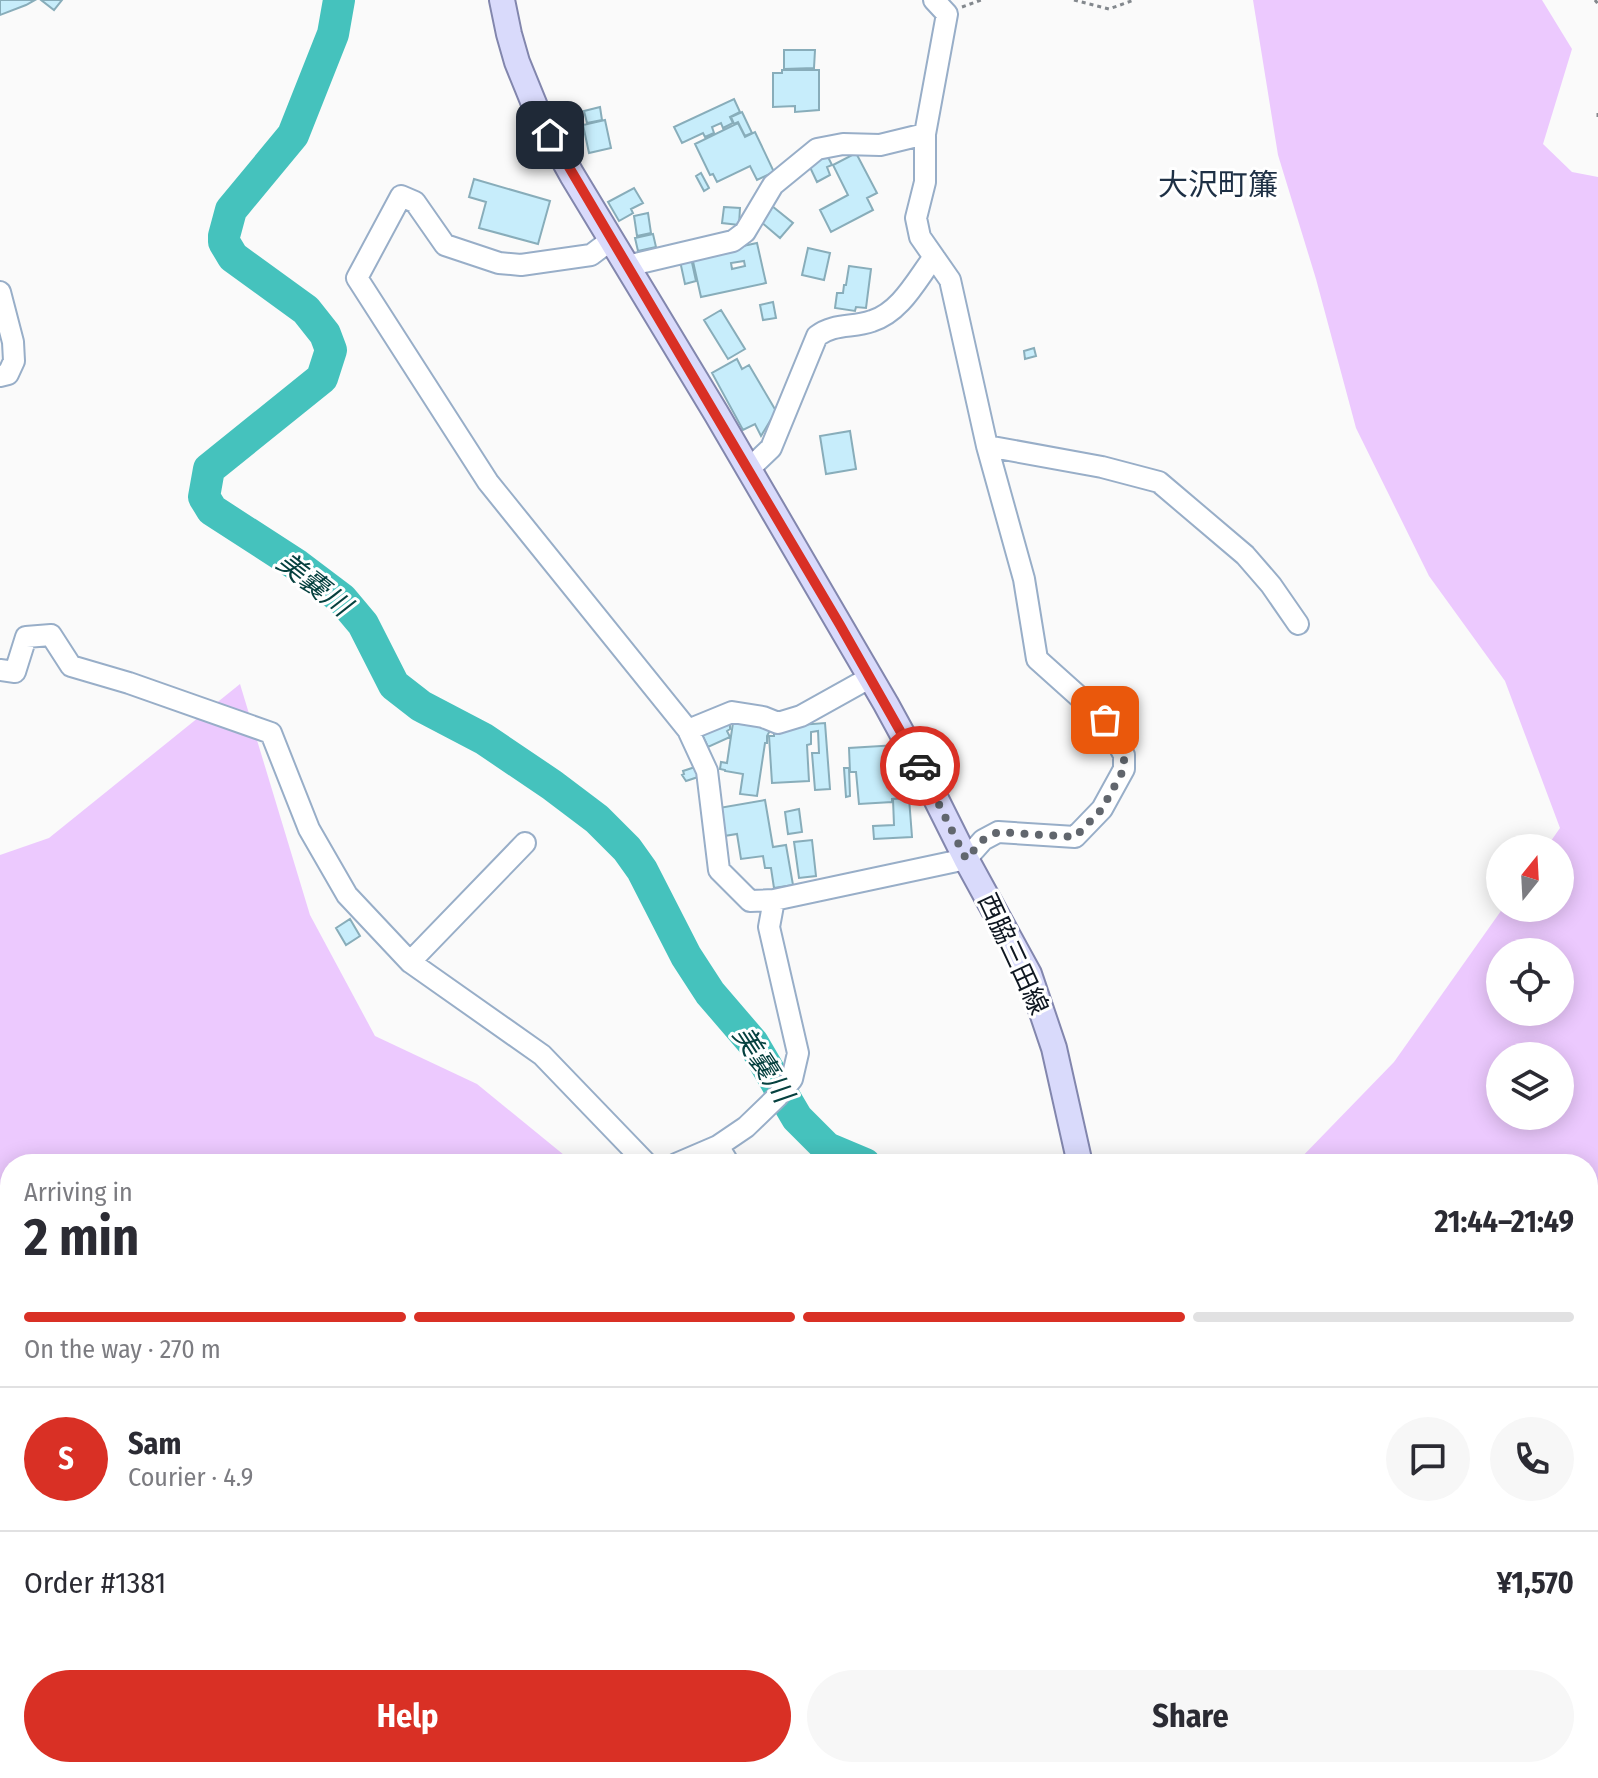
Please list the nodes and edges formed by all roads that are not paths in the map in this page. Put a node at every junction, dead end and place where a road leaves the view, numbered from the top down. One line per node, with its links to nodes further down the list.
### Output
1 (502, 0): 4 (main road, 西脇三田線)
2 (934, 0): 3 (street)
3 (925, 134): 5 (street); 6 (street)
4 (611, 240): 6 (main road, 西脇三田線); 14 (street)
5 (934, 257): 9 (street); 10 (street)
6 (627, 266): 10 (main road, 西脇三田線)
7 (0, 292): 8 (street)
8 (0, 376)
9 (987, 446): 11 (street); 16 (street)
10 (749, 469): 13 (main road, 西脇三田線)
11 (1298, 624)
12 (0, 670): 18 (street)
13 (871, 677): 14 (street); 16 (main road, 西脇三田線)
14 (688, 730): 17 (street)
15 (525, 843): 18 (street)
16 (966, 859): 17 (street); 21 (main road, 西脇三田線)
17 (774, 900): 20 (street)
18 (410, 962): 19 (street)
19 (637, 1154)
20 (725, 1154)
21 (1078, 1154)

